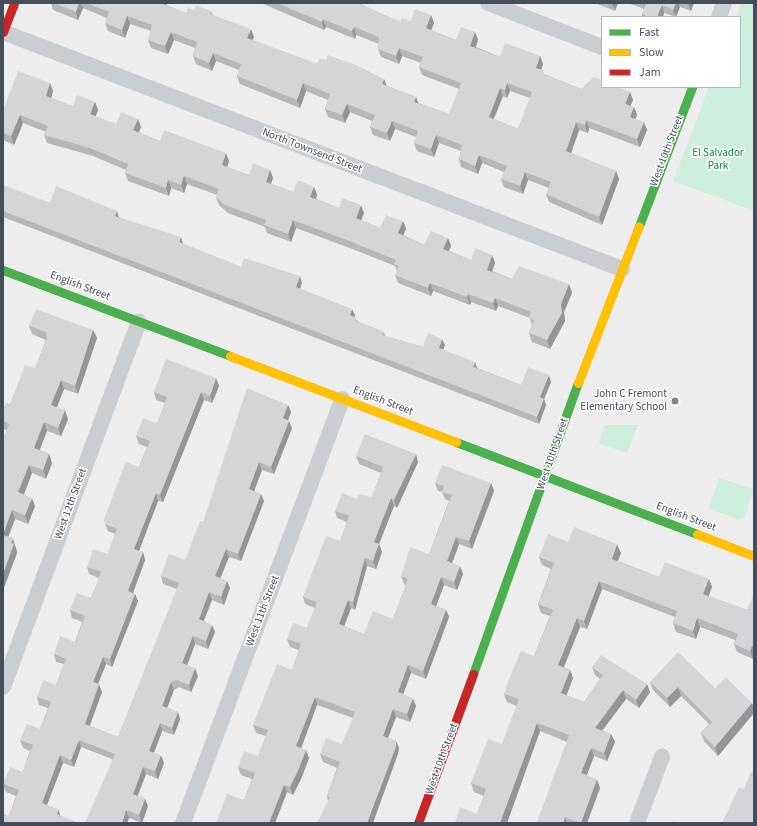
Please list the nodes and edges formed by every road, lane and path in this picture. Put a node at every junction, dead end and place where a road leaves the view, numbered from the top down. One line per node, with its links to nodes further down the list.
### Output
1 (14, 3): 5 (street)
2 (488, 3): 6 (street)
3 (724, 3): 4 (street)
4 (719, 16)
5 (3, 32): 8 (street, North Townsend Street)
6 (601, 47)
7 (692, 88): 8 (street, West 10th Street)
8 (622, 269): 12 (street, West 10th Street)
9 (3, 270): 10 (street, English Street)
10 (139, 322): 11 (street, English Street); 14 (street, West 12th Street)
11 (342, 399): 12 (street, English Street); 16 (street, West 11th Street)
12 (544, 476): 13 (street, English Street); 17 (street, West 10th Street)
13 (754, 556)
14 (3, 687)
15 (662, 757): 18 (street)
16 (183, 823)
17 (418, 823)
18 (637, 823)

